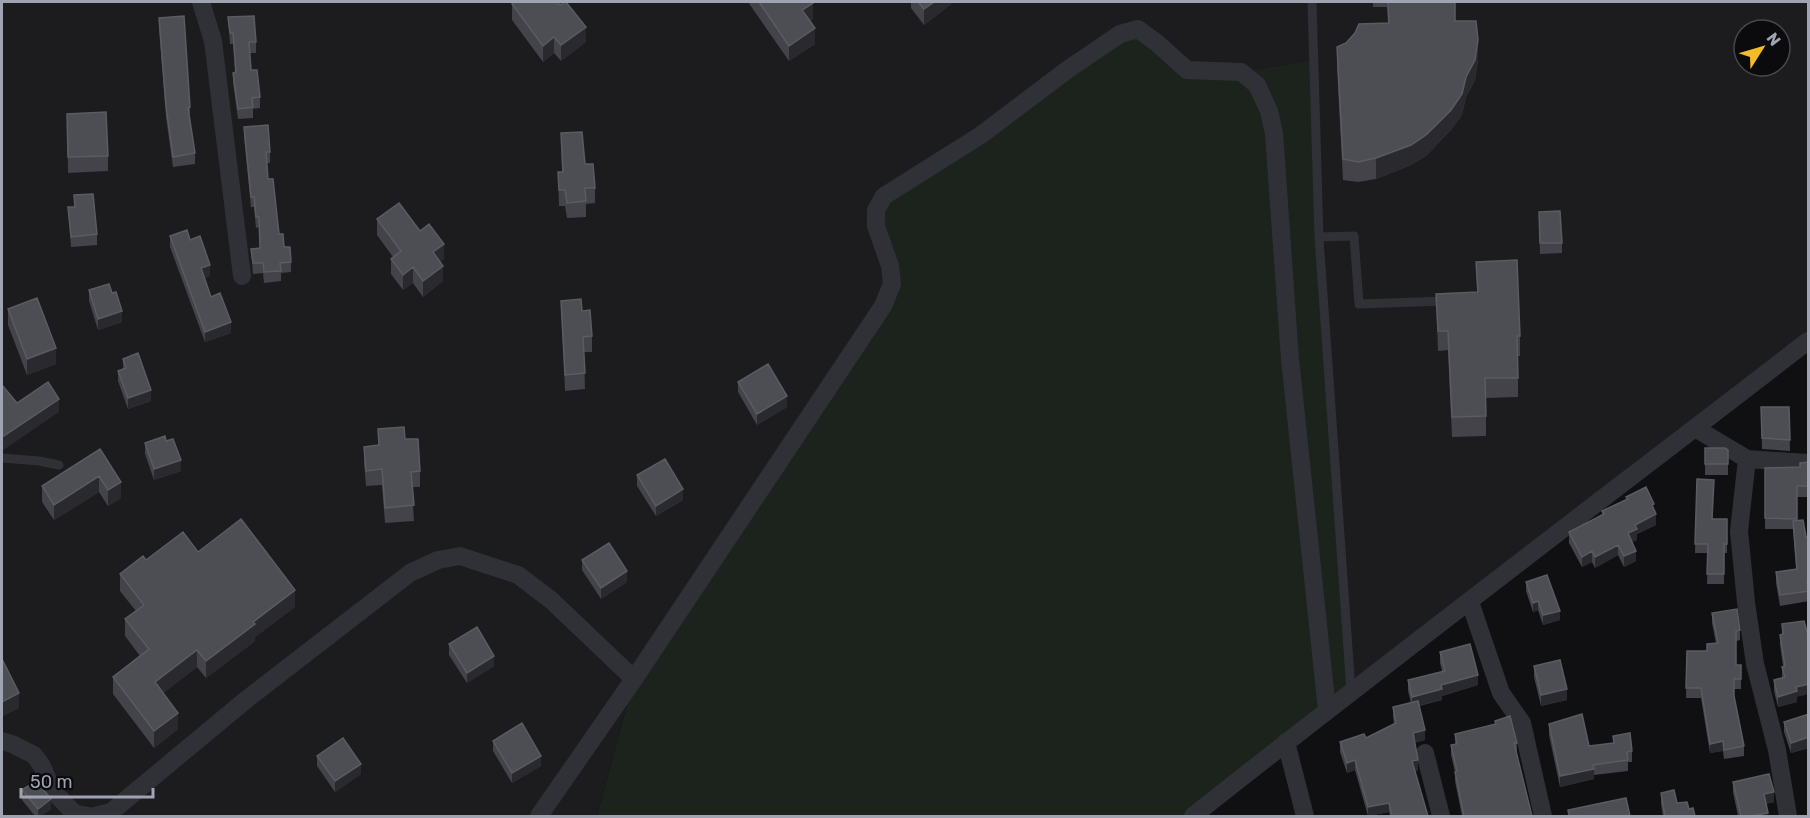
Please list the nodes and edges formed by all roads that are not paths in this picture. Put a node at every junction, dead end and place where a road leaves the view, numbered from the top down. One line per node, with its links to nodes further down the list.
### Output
1 (201, 2): 4 (street)
2 (1312, 2): 3 (lane)
3 (1320, 237): 5 (lane); 14 (lane)
4 (242, 276)
5 (1459, 300)
6 (1809, 341): 7 (street)
7 (1695, 428): 9 (street); 12 (street)
8 (2, 458): 11 (lane)
9 (1747, 459): 10 (street); 26 (street)
10 (1809, 463)
11 (59, 465)
12 (1470, 602): 14 (street); 25 (street)
13 (634, 679): 15 (street); 20 (street); 21 (street)
14 (1350, 691): 15 (street)
15 (1327, 710): 17 (street)
16 (2, 741): 19 (street)
17 (1286, 742): 22 (street); 23 (street)
18 (1425, 753): 24 (street)
19 (88, 816)
20 (95, 816)
21 (539, 816)
22 (1193, 816)
23 (1305, 816)
24 (1441, 816)
25 (1543, 816)
26 (1788, 816)

